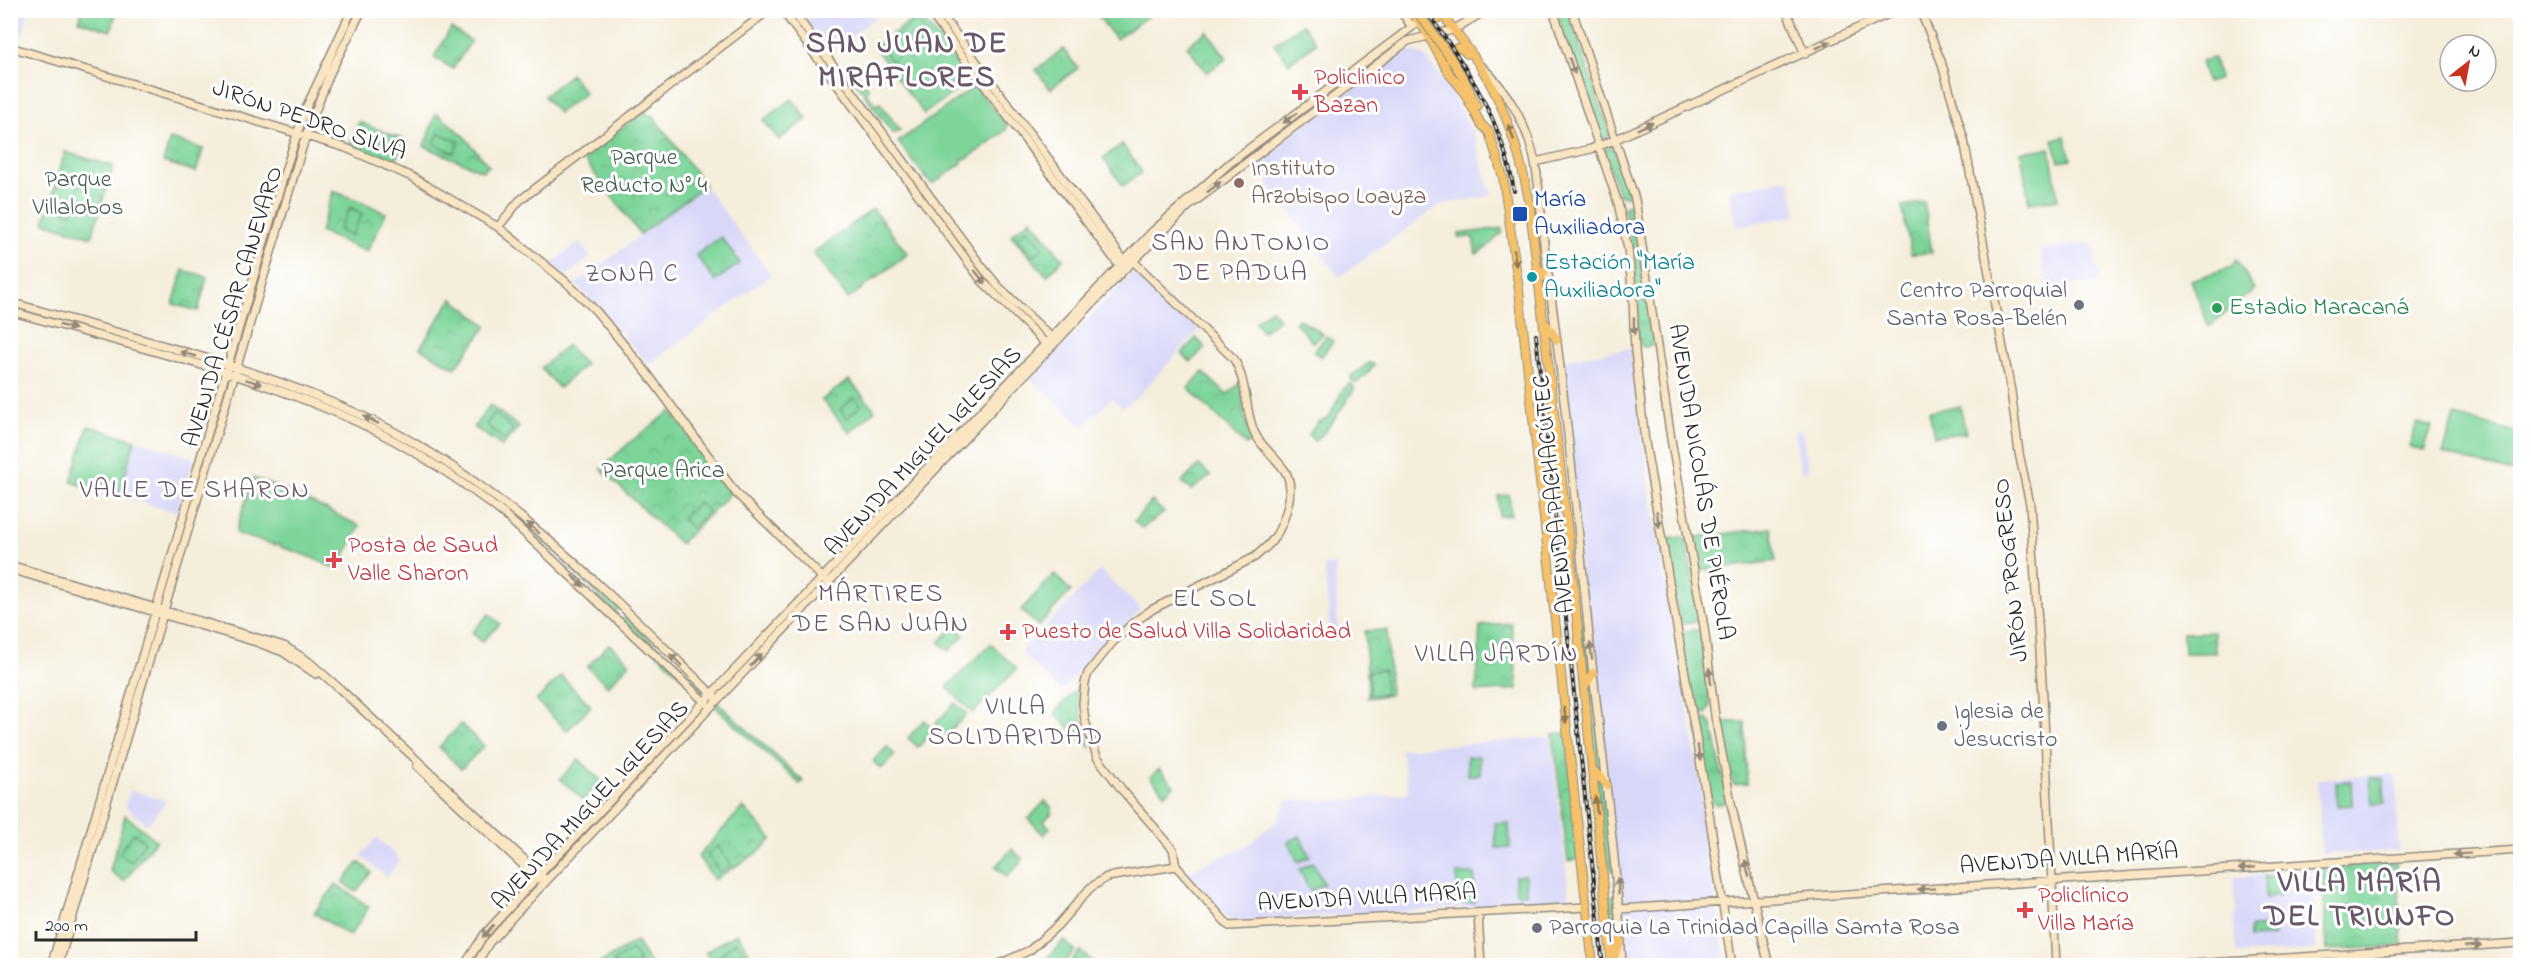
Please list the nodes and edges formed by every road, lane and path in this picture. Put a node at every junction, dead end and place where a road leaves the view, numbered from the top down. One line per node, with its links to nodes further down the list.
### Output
1 (352, 10): 28 (street, AVENIDA CÉSAR CANEVARO)
2 (362, 10): 28 (street, AVENIDA CÉSAR CANEVARO)
3 (769, 10): 32 (street)
4 (782, 10): 40 (street, one-way to 40)
5 (792, 10): 40 (street)
6 (928, 10): 33 (street)
7 (938, 10): 33 (street)
8 (1400, 10): 17 (street)
9 (1411, 10): 17 (main road)
10 (1439, 10): 18 (main road, AVENIDA PACHACÚTEC)
11 (1487, 10): 18 (street, AVENIDA MIGUEL IGLESIAS)
12 (1553, 10): 30 (street, AVENIDA NICOLÁS DE PIÉROLA, one-way to 30)
13 (1572, 10): 29 (street, AVENIDA NICOLÁS DE PIÉROLA)
14 (1786, 10): 22 (street)
15 (1897, 10): 22 (street, one-way to 15)
16 (1920, 10): 57 (street, JIRÓN PROGRESO)
17 (1419, 17): 18 (main road); 19 (main road); 21 (street, AVENIDA MIGUEL IGLESIAS); 24 (main road, bridge)
18 (1452, 28): 19 (street, AVENIDA MIGUEL IGLESIAS); 25 (main road, AVENIDA PACHACÚTEC)
19 (1428, 35): 23 (street, AVENIDA MIGUEL IGLESIAS); 24 (main road)
20 (10, 47): 28 (street, JIRÓN PEDRO SILVA)
21 (1379, 51): 23 (street); 26 (street, AVENIDA MIGUEL IGLESIAS)
22 (1805, 54): 29 (street, one-way to 22)
23 (1385, 58): 27 (street, AVENIDA MIGUEL IGLESIAS)
24 (1446, 60): 25 (main road); 61 (main road, AVENIDA PACHACÚTEC, one-way to 61)
25 (1478, 63): 31 (street, AVENIDA PACHACÚTEC); 35 (main road, AVENIDA PACHACÚTEC, one-way to 25)
26 (1320, 96): 27 (street); 33 (street, AVENIDA MIGUEL IGLESIAS, one-way to 33)
27 (1326, 104): 33 (street, AVENIDA MIGUEL IGLESIAS, one-way to 27)
28 (302, 134): 32 (street, JIRÓN PEDRO SILVA); 41 (street, AVENIDA CÉSAR CANEVARO)
29 (1614, 140): 30 (street); 59 (street, AVENIDA NICOLÁS DE PIÉROLA, one-way to 29)
30 (1599, 146): 31 (street); 60 (street, AVENIDA NICOLÁS DE PIÉROLA, one-way to 60)
31 (1535, 162): 34 (street, AVENIDA PACHACÚTEC)
32 (498, 227): 44 (street, JIRÓN PEDRO SILVA)
33 (1125, 263): 40 (street, AVENIDA MIGUEL IGLESIAS); 55 (street)
34 (1547, 266): 35 (main road); 39 (street, AVENIDA PACHACÚTEC)
35 (1540, 280): 38 (main road, AVENIDA PACHACÚTEC)
36 (10, 302): 41 (street, one-way to 36)
37 (10, 311): 41 (street, one-way to 41)
38 (1545, 321): 39 (main road); 47 (main road, AVENIDA PACHACÚTEC)
39 (1557, 340): 46 (street, AVENIDA PACHACÚTEC, one-way to 39)
40 (1050, 342): 44 (street, AVENIDA MIGUEL IGLESIAS)
41 (230, 371): 45 (street, AVENIDA CÉSAR CANEVARO); 48 (street, one-way to 41); 50 (street, one-way to 50)
42 (10, 565): 45 (street)
43 (10, 570): 45 (street)
44 (825, 580): 48 (street, AVENIDA MIGUEL IGLESIAS); 49 (street, AVENIDA MIGUEL IGLESIAS, one-way to 44)
45 (160, 611): 56 (street); 67 (street, AVENIDA CÉSAR CANEVARO); 68 (street, AVENIDA CÉSAR CANEVARO)
46 (1593, 673): 47 (main road); 53 (street, AVENIDA PACHACÚTEC)
47 (1584, 687): 52 (main road, AVENIDA PACHACÚTEC)
48 (712, 694): 49 (street); 50 (street, AVENIDA MIGUEL IGLESIAS)
49 (718, 700): 51 (street, AVENIDA MIGUEL IGLESIAS)
50 (705, 702): 51 (street); 56 (street, AVENIDA MIGUEL IGLESIAS)
51 (711, 708): 58 (street, AVENIDA MIGUEL IGLESIAS)
52 (1593, 770): 53 (main road); 66 (main road, AVENIDA PACHACÚTEC, one-way to 52)
53 (1607, 785): 62 (street, AVENIDA PACHACÚTEC, one-way to 53)
54 (2520, 850): 57 (street, AVENIDA VILLA MARÍA, one-way to 57)
55 (1176, 866): 63 (street, AVENIDA VILLA MARÍA); 71 (street)
56 (538, 876): 58 (street); 69 (street, AVENIDA MIGUEL IGLESIAS, one-way to 69)
57 (2052, 880): 59 (street, AVENIDA VILLA MARÍA, one-way to 59); 77 (street, JIRÓN PROGRESO)
58 (547, 881): 70 (street, AVENIDA MIGUEL IGLESIAS)
59 (1755, 900): 60 (street, AVENIDA VILLA MARÍA); 76 (street, AVENIDA NICOLÁS DE PIÉROLA)
60 (1722, 902): 62 (street, AVENIDA VILLA MARÍA); 75 (street, AVENIDA NICOLÁS DE PIÉROLA)
61 (1587, 907): 63 (street, AVENIDA VILLA MARÍA); 73 (main road, AVENIDA PACHACÚTEC)
62 (1620, 909): 64 (street, AVENIDA PACHACÚTEC)
63 (1478, 913): 72 (street)
64 (1621, 941): 66 (main road); 74 (street, AVENIDA PACHACÚTEC)
65 (2520, 943): 78 (street, one-way to 65)
66 (1612, 963)
67 (51, 966)
68 (58, 966)
69 (464, 966)
70 (475, 966)
71 (995, 966)
72 (1481, 966)
73 (1593, 966)
74 (1622, 966)
75 (1732, 966)
76 (1769, 966)
77 (2056, 966)
78 (2163, 966)

